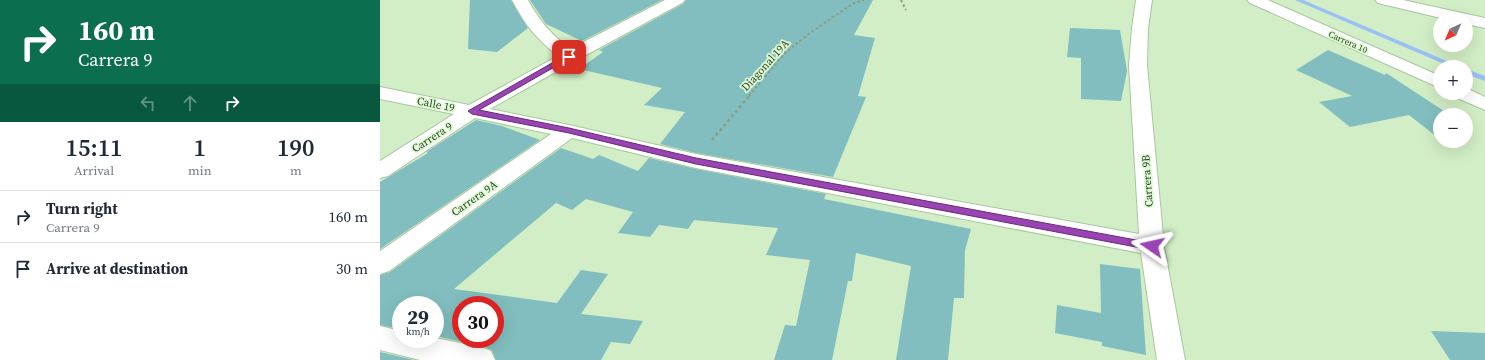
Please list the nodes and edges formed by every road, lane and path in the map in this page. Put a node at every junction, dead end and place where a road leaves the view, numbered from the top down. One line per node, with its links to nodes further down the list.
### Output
1 (520, 0): 12 (street)
2 (677, 0): 12 (street, Carrera 9)
3 (864, 0): 19 (path, Diagonal 19A)
4 (901, 0): 8 (path)
5 (1144, 0): 21 (street, Carrera 9B)
6 (1255, 0): 13 (street, Carrera 10)
7 (1383, 0): 9 (street)
8 (906, 10)
9 (1435, 12)
10 (1473, 20): 11 (street)
11 (1485, 23)
12 (569, 57): 17 (street, Carrera 9)
13 (1433, 80)
14 (380, 93): 17 (street, Calle 19)
15 (1473, 98): 16 (street)
16 (1485, 104)
17 (472, 111): 18 (street, Calle 19); 20 (street, Carrera 9)
18 (569, 131): 19 (street, Calle 19); 22 (street, Carrera 9A)
19 (696, 161): 21 (street, Calle 19)
20 (380, 171)
21 (1152, 246): 25 (street, Carrera 9B)
22 (380, 264)
23 (380, 338): 24 (street)
24 (481, 360)
25 (1171, 360)

